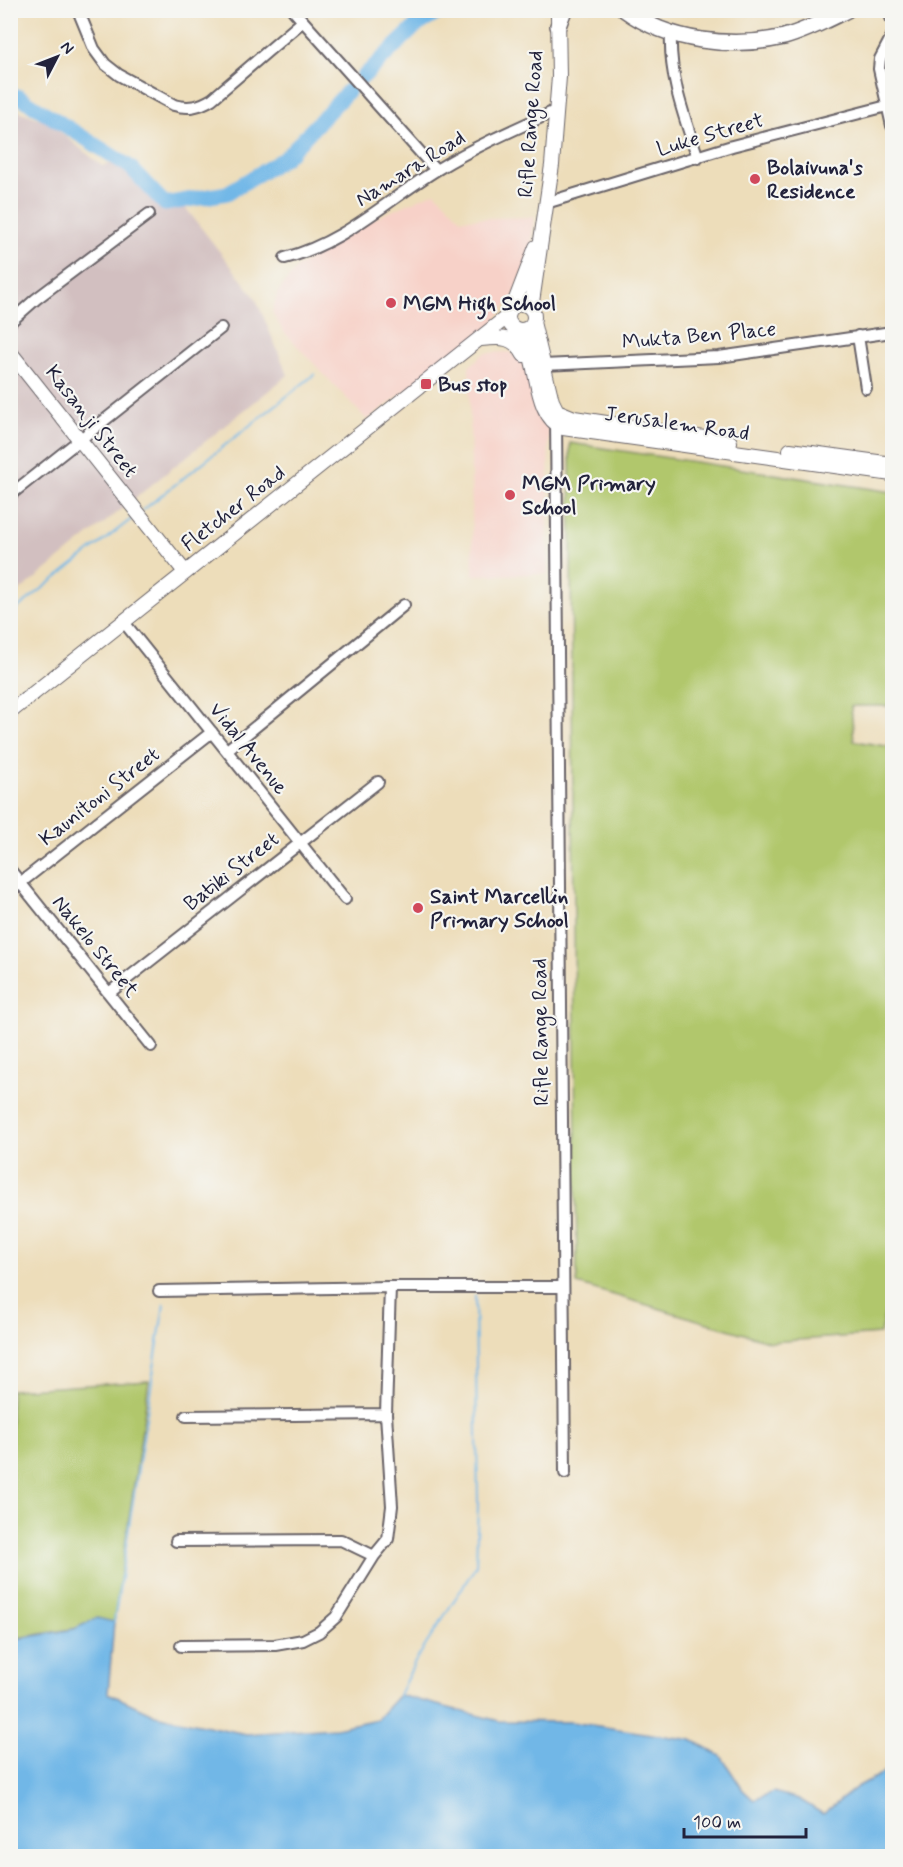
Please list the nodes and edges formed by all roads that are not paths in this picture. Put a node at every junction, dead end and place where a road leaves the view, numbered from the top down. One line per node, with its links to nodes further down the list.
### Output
1 (78, 10): 8 (street)
2 (293, 10): 8 (street)
3 (564, 10): 7 (highway)
4 (848, 10): 10 (highway)
5 (890, 10): 9 (street)
6 (626, 12): 10 (highway)
7 (558, 18): 13 (main road, Rifle Range Road)
8 (303, 21): 16 (street)
9 (892, 21)
10 (671, 33): 15 (street)
11 (892, 36): 12 (street)
12 (887, 106): 14 (street); 15 (street, Luke Street)
13 (557, 110): 16 (street, Namara Road); 17 (main road, Rifle Range Road)
14 (892, 126)
15 (698, 158): 17 (street, Luke Street)
16 (436, 170): 20 (street, Namara Road)
17 (546, 203): 19 (main road, Rifle Range Road)
18 (149, 214): 23 (street)
19 (539, 241): 21 (main road, Rifle Range Road); 22 (main road, Rifle Range Road)
20 (285, 258)
21 (532, 316): 22 (main road); 22 (main road); 29 (main road)
22 (514, 321): 27 (main road, Fletcher Road); 31 (main road)
23 (10, 322)
24 (221, 328): 33 (street)
25 (892, 332): 26 (street, Mukta Ben Place)
26 (858, 336): 29 (street, Mukta Ben Place); 30 (street)
27 (481, 339): 31 (main road); 37 (main road, Fletcher Road)
28 (10, 352): 33 (main road, Kasanji Street)
29 (543, 365): 32 (main road)
30 (866, 388)
31 (539, 390): 32 (main road)
32 (556, 416): 34 (main road, Jerusalem Road); 35 (main road, Jerusalem Road); 52 (street, Rifle Range Road)
33 (80, 439): 36 (street); 37 (main road, Kasanji Street)
34 (892, 464)
35 (892, 474)
36 (10, 495)
37 (185, 572): 39 (main road, Fletcher Road)
38 (404, 605): 42 (street)
39 (123, 621): 40 (main road, Fletcher Road); 41 (street, Vidal Avenue)
40 (10, 712)
41 (212, 732): 42 (street, Vidal Avenue); 46 (street, Kaunitoni Street)
42 (227, 750): 44 (street, Vidal Avenue)
43 (378, 782): 44 (street, Batiki Street)
44 (299, 842): 48 (street, Vidal Avenue); 49 (street, Batiki Street)
45 (10, 870): 46 (street, Nakelo Street)
46 (21, 883): 47 (street, Kaunitoni Street); 49 (street, Nakelo Street)
47 (10, 891)
48 (345, 899)
49 (109, 993): 50 (street, Nakelo Street)
50 (151, 1046)
51 (390, 1287): 52 (street); 53 (street); 54 (street)
52 (564, 1287): 56 (street, Rifle Range Road)
53 (159, 1291)
54 (386, 1414): 55 (street); 58 (street)
55 (186, 1416)
56 (565, 1473)
57 (176, 1541): 58 (street)
58 (374, 1556): 59 (street)
59 (181, 1646)

